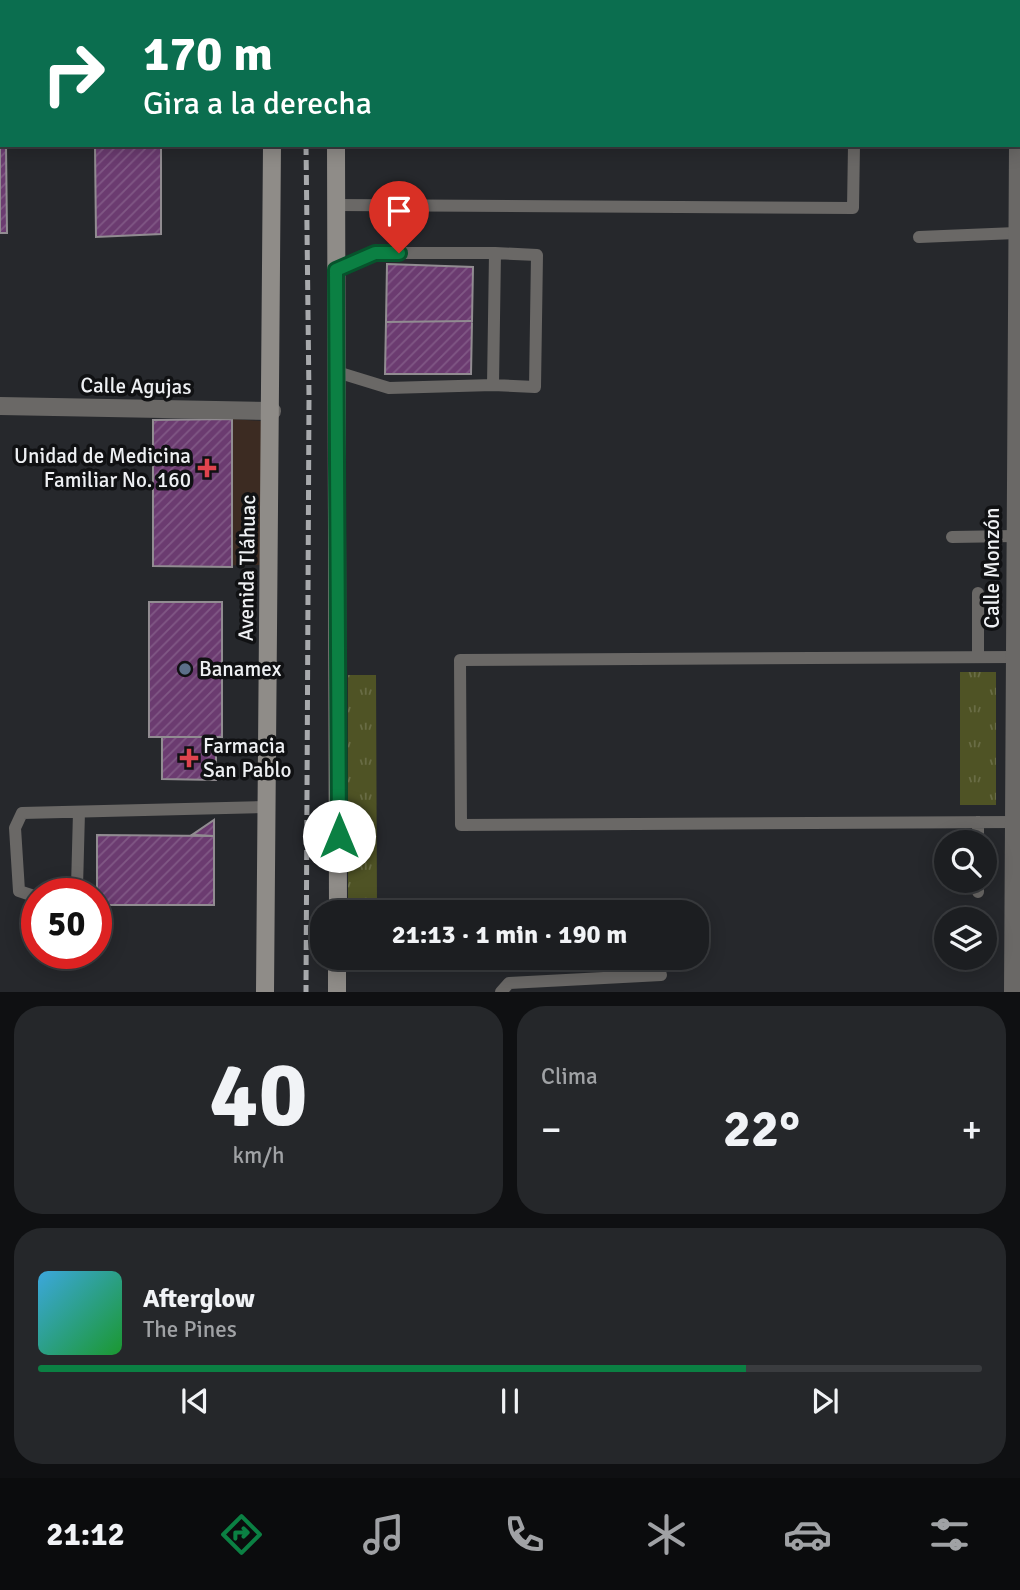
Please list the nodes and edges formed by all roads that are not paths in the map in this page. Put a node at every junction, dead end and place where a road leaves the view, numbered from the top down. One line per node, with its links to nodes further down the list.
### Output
1 (272, 147): 13 (main road, Avenida Tláhuac)
2 (335, 147): 5 (main road)
3 (854, 147): 5 (lane)
4 (1018, 147): 6 (street, Calle Monzón)
5 (336, 205): 9 (main road)
6 (1016, 233): 7 (lane); 14 (street, Calle Monzón)
7 (919, 237)
8 (495, 253): 9 (lane); 11 (lane); 11 (lane)
9 (336, 270): 10 (main road)
10 (337, 372): 11 (lane); 26 (main road)
11 (493, 385)
12 (0, 407): 13 (street, Calle Agujas)
13 (272, 411): 19 (main road, Avenida Tláhuac)
14 (1014, 536): 15 (lane); 18 (street, Calle Monzón)
15 (952, 537)
16 (978, 593): 17 (lane)
17 (978, 657): 18 (lane); 21 (lane)
18 (1014, 657): 22 (street, Calle Monzón)
19 (267, 807): 20 (lane); 30 (main road, Avenida Tláhuac)
20 (79, 812): 24 (lane); 25 (lane)
21 (978, 822): 22 (lane); 23 (lane)
22 (1013, 822): 27 (street, Calle Monzón)
23 (978, 830)
24 (78, 878)
25 (21, 892)
26 (338, 900)
27 (1018, 908): 33 (street, Calle Monzón)
28 (337, 970): 31 (main road)
29 (661, 975): 32 (lane)
30 (265, 992)
31 (337, 992)
32 (501, 992)
33 (1013, 992)

